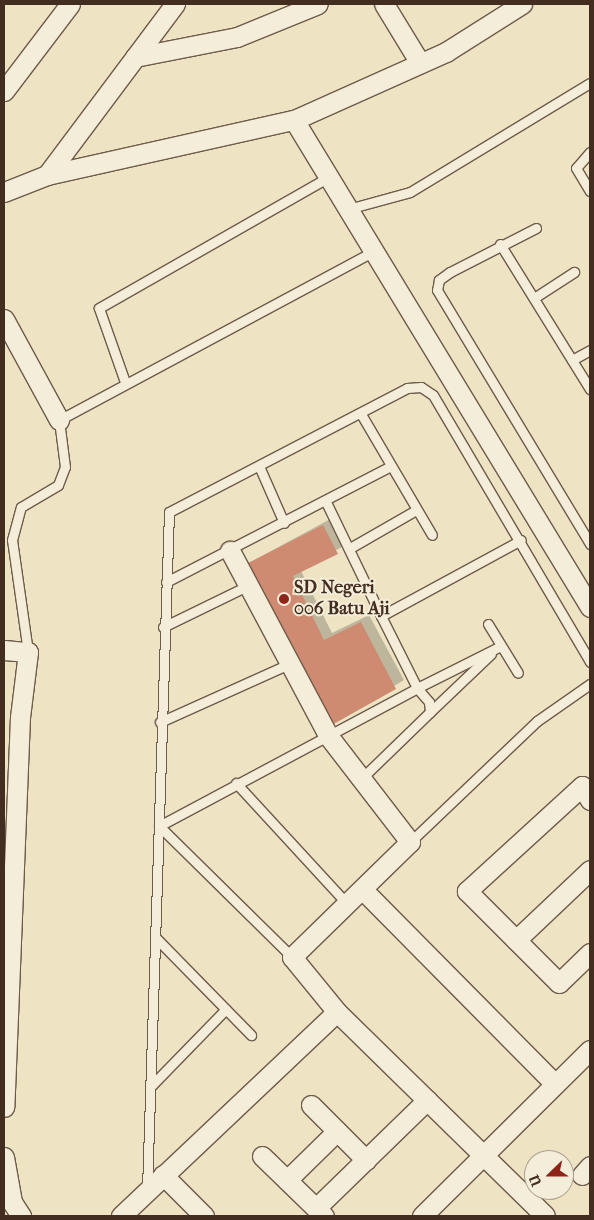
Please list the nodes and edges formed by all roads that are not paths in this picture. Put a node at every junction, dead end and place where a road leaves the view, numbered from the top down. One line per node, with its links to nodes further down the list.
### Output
1 (70, 4): 10 (street)
2 (175, 4): 7 (street)
3 (318, 4): 6 (street)
4 (384, 4): 8 (street)
5 (522, 4): 8 (street)
6 (278, 11): 7 (street)
7 (135, 57): 13 (street)
8 (420, 63): 11 (street)
9 (590, 83): 17 (lane)
10 (4, 92)
11 (294, 120): 13 (street); 14 (street)
12 (590, 152): 15 (lane)
13 (47, 175): 16 (street)
14 (329, 177): 17 (street); 26 (lane)
15 (590, 191)
16 (4, 192)
17 (348, 209): 20 (street)
18 (536, 228): 19 (lane)
19 (500, 244): 22 (lane); 38 (lane)
20 (374, 252): 26 (lane); 43 (street)
21 (574, 272): 22 (lane)
22 (534, 298): 25 (lane)
23 (4, 319): 29 (street)
24 (590, 350): 25 (lane)
25 (572, 360): 27 (lane)
26 (125, 382): 29 (lane)
27 (590, 389)
28 (361, 414): 30 (lane); 31 (lane); 37 (lane)
29 (59, 420): 36 (lane)
30 (259, 466): 34 (lane); 41 (lane)
31 (391, 466): 32 (lane); 33 (lane)
32 (326, 502): 34 (lane); 39 (lane)
33 (416, 510): 35 (lane); 39 (lane)
34 (284, 523): 40 (lane)
35 (432, 535)
36 (8, 540): 49 (lane)
37 (521, 540): 44 (lane); 50 (lane)
38 (590, 544)
39 (350, 548): 44 (lane)
40 (230, 551): 41 (lane); 42 (street)
41 (166, 582): 46 (lane)
42 (247, 586): 46 (lane); 51 (street)
43 (590, 607)
44 (381, 616): 54 (lane)
45 (488, 624): 47 (lane)
46 (163, 627): 57 (lane)
47 (499, 647): 52 (lane); 54 (lane); 55 (lane)
48 (4, 650): 49 (street)
49 (28, 652): 56 (street)
50 (590, 662)
51 (287, 665): 57 (lane); 58 (street)
52 (518, 673)
53 (590, 684): 63 (lane)
54 (417, 688): 55 (lane); 58 (lane)
55 (430, 712): 59 (lane)
56 (12, 716): 79 (street)
57 (160, 722): 62 (lane)
58 (329, 737): 59 (street); 60 (lane)
59 (363, 777): 63 (street)
60 (236, 783): 62 (lane); 66 (lane)
61 (590, 800): 68 (street)
62 (159, 826): 67 (lane); 70 (lane)
63 (410, 842): 65 (street)
64 (590, 870): 68 (street)
65 (363, 890): 66 (street); 75 (street)
66 (348, 906): 70 (street)
67 (156, 938): 71 (lane); 76 (lane)
68 (516, 940): 69 (street)
69 (590, 953)
70 (292, 957): 72 (street)
71 (226, 1009): 73 (lane); 76 (lane)
72 (337, 1012): 77 (street); 85 (street)
73 (252, 1035)
74 (590, 1050): 75 (street)
75 (555, 1084): 82 (street)
76 (151, 1086): 87 (lane)
77 (427, 1100): 82 (street); 84 (street)
78 (311, 1105): 80 (street)
79 (4, 1107)
80 (337, 1131): 84 (street); 86 (street)
81 (262, 1156): 86 (street)
82 (484, 1156): 92 (street); 93 (street)
83 (4, 1157): 89 (street)
84 (366, 1160): 88 (street)
85 (163, 1175): 87 (street); 91 (street)
86 (287, 1180): 88 (street)
87 (147, 1189): 90 (street)
88 (320, 1212)
89 (21, 1216)
90 (122, 1216)
91 (204, 1216)
92 (422, 1216)
93 (546, 1216)

